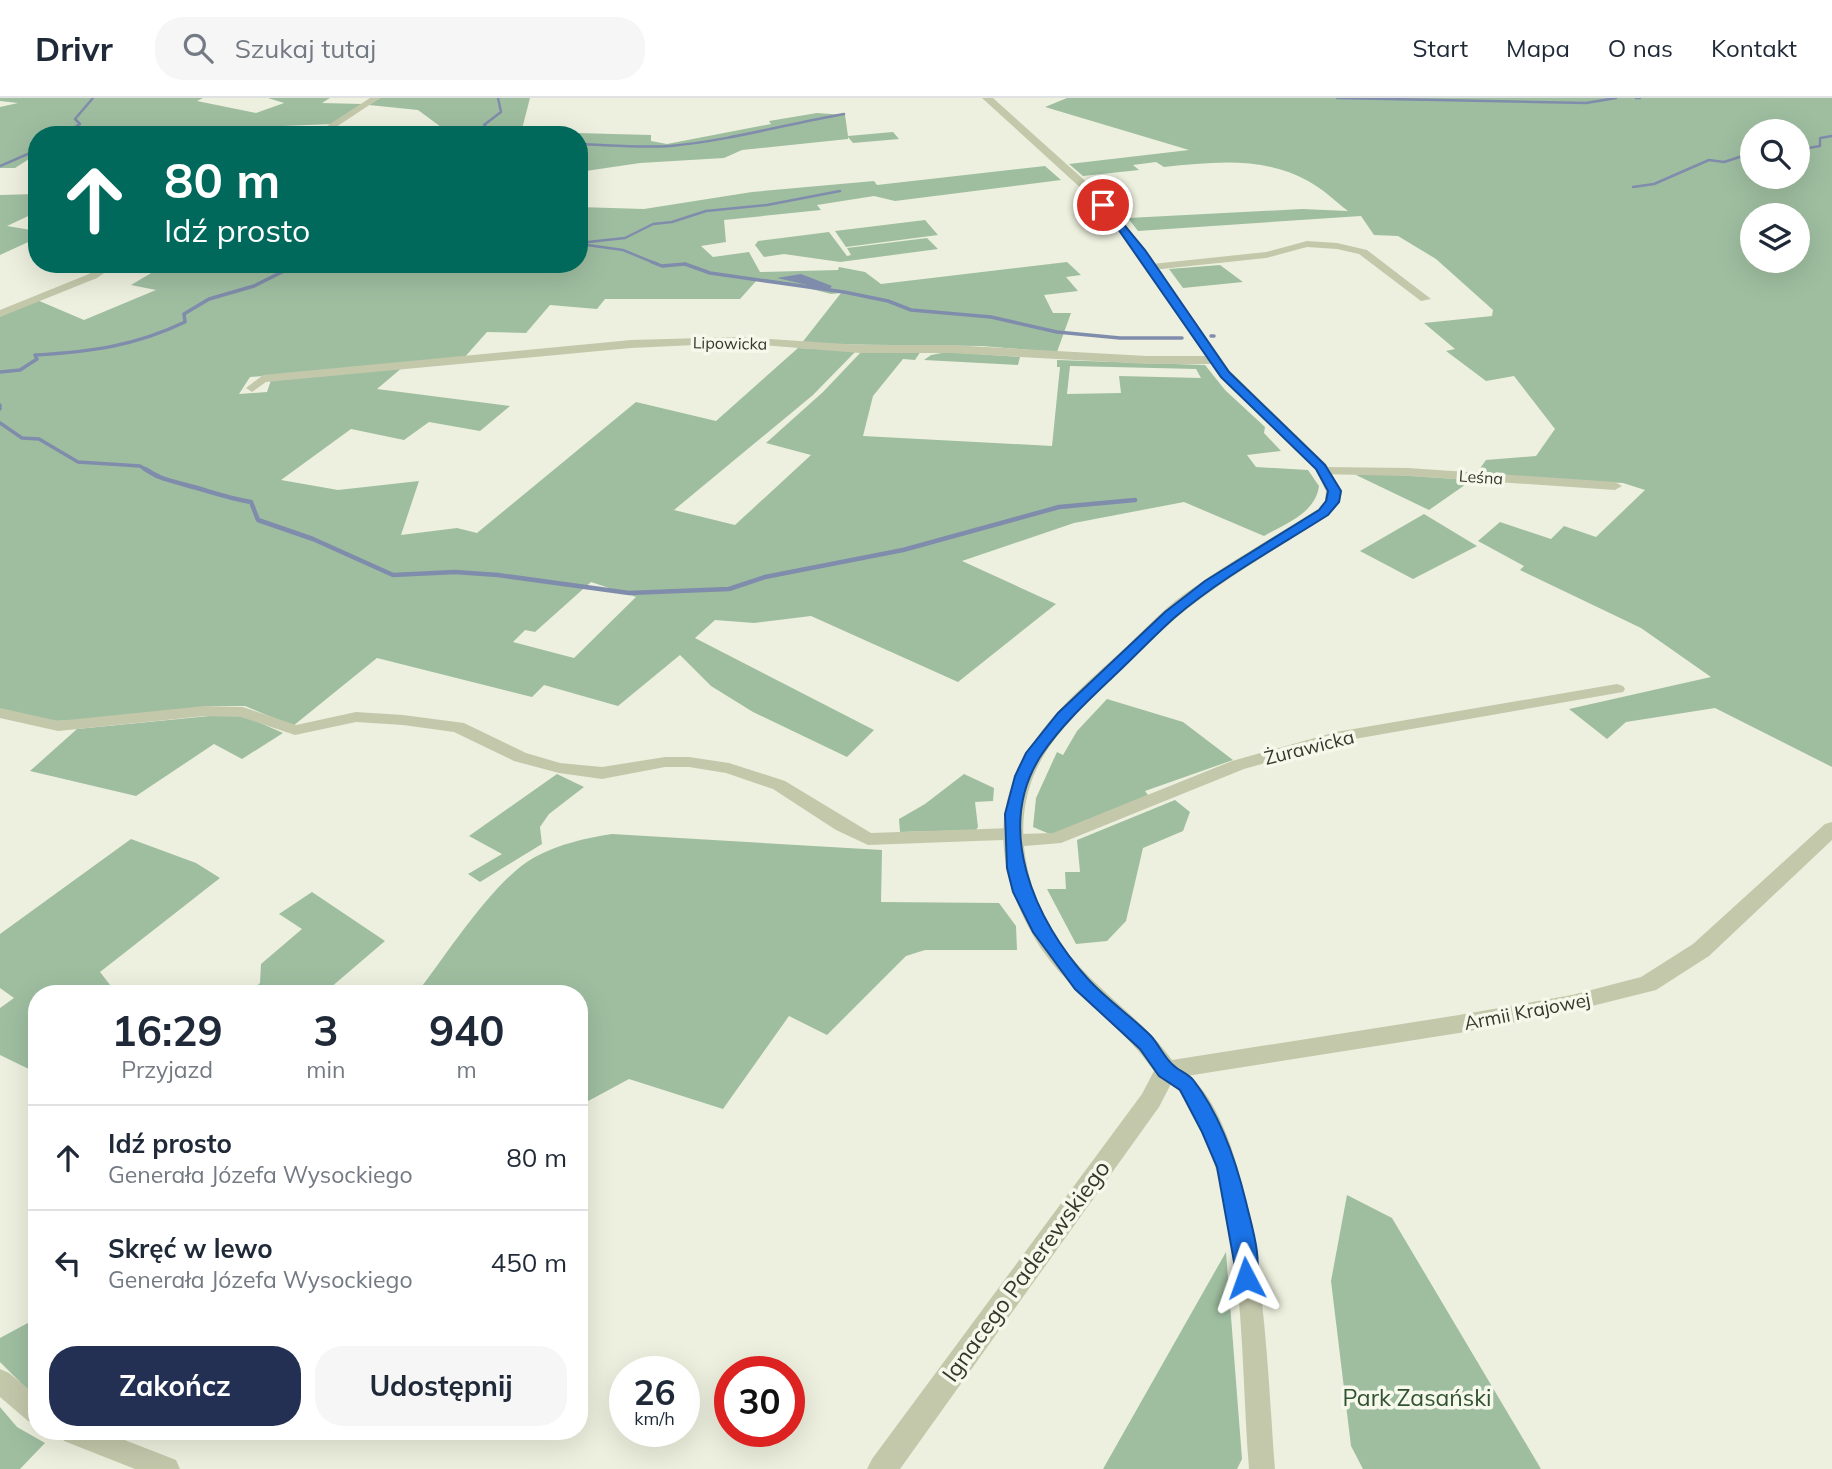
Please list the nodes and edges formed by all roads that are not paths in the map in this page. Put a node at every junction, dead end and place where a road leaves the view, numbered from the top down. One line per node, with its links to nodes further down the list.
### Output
1 (376, 98): 3 (street)
2 (987, 98): 4 (street)
3 (331, 126)
4 (1152, 267): 6 (street); 8 (street)
5 (98, 273): 7 (street)
6 (1425, 299)
7 (0, 314)
8 (1214, 360): 9 (street, Lipowicka); 10 (street)
9 (252, 388)
10 (1324, 471): 11 (street, Leśna); 15 (street)
11 (1615, 486)
12 (1617, 689): 15 (street, Żurawicka)
13 (0, 713): 15 (street, Żurawicka)
14 (1832, 829): 16 (street, Armii Krajowej)
15 (1012, 838): 16 (street)
16 (1166, 1070): 21 (street, Ignacego Paderewskiego); 22 (street)
17 (0, 1381): 18 (street)
18 (28, 1404)
19 (93, 1440): 20 (street)
20 (167, 1469)
21 (882, 1469)
22 (1262, 1469)

